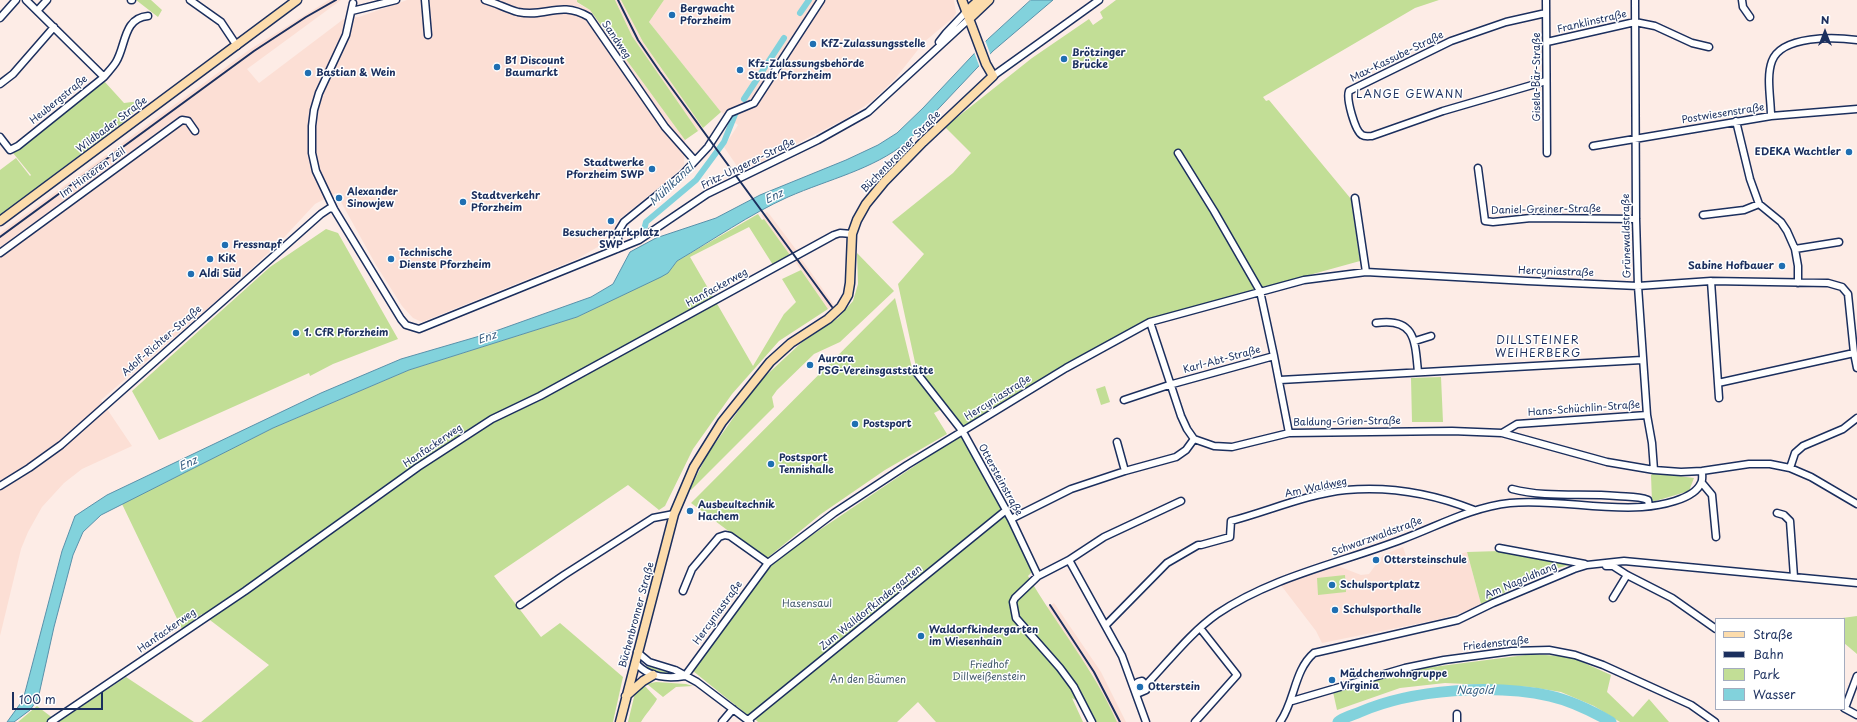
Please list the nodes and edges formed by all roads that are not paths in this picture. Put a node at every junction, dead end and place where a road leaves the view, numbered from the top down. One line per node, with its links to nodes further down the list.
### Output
1 (16, 0): 24 (street)
2 (26, 0): 18 (street, Heubergstraße)
3 (47, 0): 18 (street)
4 (190, 0): 30 (street)
5 (296, 0): 30 (main road, Wildbader Straße)
6 (396, 0): 19 (street)
7 (425, 0): 27 (street)
8 (485, 0): 45 (street, Sandweg)
9 (821, 0): 45 (street)
10 (962, 0): 22 (main road)
11 (979, 0): 22 (main road, Fritz-Ungerer-Straße)
12 (989, 0): 22 (main road, Fritz-Ungerer-Straße)
13 (1099, 0): 32 (street)
14 (1546, 0): 20 (street, Gisela-Bär-Straße)
15 (1635, 0): 25 (street, Grünewaldstraße)
16 (1742, 0): 23 (street)
17 (353, 3): 19 (street)
18 (37, 11): 26 (street, Heubergstraße)
19 (352, 11): 49 (street)
20 (1546, 13): 29 (street, Gisela-Bär-Straße); 34 (street, Max-Kassube-Straße)
21 (148, 16): 33 (street)
22 (967, 16): 32 (main road); 55 (street, Fritz-Ungerer-Straße)
23 (1750, 17)
24 (0, 18)
25 (1635, 22): 29 (street, Franklinstraße); 31 (street, Franklinstraße); 41 (street, Grünewaldstraße)
26 (54, 27): 33 (street, Heubergstraße); 35 (street)
27 (428, 35)
28 (1857, 40): 37 (street)
29 (1547, 42): 34 (street, Gisela-Bär-Straße)
30 (237, 46): 52 (main road, Wildbader Straße)
31 (1709, 47)
32 (993, 76): 53 (main road, Büchenbronner Straße)
33 (104, 77): 40 (street, Heubergstraße)
34 (1546, 81): 44 (street, Gisela-Bär-Straße)
35 (0, 84)
36 (1857, 109): 37 (street, Postwiesenstraße)
37 (1771, 116): 38 (street, Postwiesenstraße)
38 (1736, 121): 41 (street, Postwiesenstraße); 48 (street)
39 (195, 131): 57 (street, Im Hinteren Zeil)
40 (0, 137)
41 (1636, 138): 42 (street, Postwiesenstraße); 51 (street, Grünewaldstraße)
42 (1593, 146)
43 (1178, 153): 62 (street)
44 (1547, 153)
45 (695, 161): 55 (street)
46 (1478, 168): 51 (street, Daniel-Greiner-Straße)
47 (1355, 198): 58 (street)
48 (1759, 204): 50 (street); 56 (street)
49 (334, 209): 55 (street, Fritz-Ungerer-Straße); 90 (street, Adolf-Richter-Straße)
50 (1703, 215)
51 (1636, 219): 61 (street, Grünewaldstraße)
52 (0, 221)
53 (852, 234): 98 (main road, Büchenbronner Straße); 129 (street, Hanfackerweg)
54 (1839, 242): 56 (street)
55 (617, 249)
56 (1795, 249): 60 (street)
57 (0, 254)
58 (1366, 272): 61 (street, Hercyniastraße); 62 (street, Hercyniastraße)
59 (1710, 281): 60 (street, Hercyniastraße); 61 (street, Hercyniastraße); 74 (street)
60 (1798, 283): 67 (street, Hercyniastraße)
61 (1638, 286): 69 (street, Grünewaldstraße)
62 (1260, 291): 63 (street, Hercyniastraße); 68 (street)
63 (1150, 322): 75 (street); 80 (street, Hercyniastraße)
64 (1376, 323): 66 (street)
65 (1431, 336): 66 (street)
66 (1415, 341): 72 (street)
67 (1854, 353): 70 (street); 74 (street)
68 (1274, 356): 73 (street, Karl-Abt-Straße); 75 (street, Karl-Abt-Straße)
69 (1642, 360): 72 (street); 78 (street, Grünewaldstraße)
70 (1857, 368)
71 (916, 372): 80 (street, Ottersteinstraße)
72 (1418, 372): 73 (street)
73 (1280, 380): 81 (street, Karl-Abt-Straße)
74 (1718, 383): 76 (street)
75 (1169, 385): 77 (street, Karl-Abt-Straße); 83 (street)
76 (1718, 398)
77 (1124, 400)
78 (1646, 415): 82 (street, Hans-Schüchlin-Straße); 86 (street, Grünewaldstraße)
79 (1857, 418): 85 (street)
80 (963, 432): 96 (street, Ottersteinstraße); 103 (street, Hercyniastraße)
81 (1290, 433): 82 (street, Baldung-Grien-Straße); 83 (street, Baldung-Grien-Straße)
82 (1502, 433): 86 (street, Baldung-Grien-Straße)
83 (1194, 438): 87 (street)
84 (1117, 442): 87 (street)
85 (1790, 468): 88 (street); 93 (street)
86 (1654, 470): 88 (street, Baldung-Grien-Straße)
87 (1125, 471): 99 (street)
88 (1702, 471): 89 (street)
89 (1702, 483): 94 (street, Schwarzwaldstraße); 100 (street)
90 (0, 486)
91 (1512, 489): 94 (street)
92 (1181, 501): 102 (street)
93 (1857, 504)
94 (1649, 506): 95 (street, Schwarzwaldstraße)
95 (1474, 510): 112 (street, Am Waldweg); 113 (street, Schwarzwaldstraße)
96 (1006, 511): 99 (street, Ottersteinstraße); 128 (street, Zum Walldorfkindergarten)
97 (1777, 513): 107 (street)
98 (674, 514): 111 (street); 115 (main road, Büchenbronner Straße)
99 (1011, 520): 106 (street, Ottersteinstraße)
100 (1716, 537)
101 (1499, 548): 104 (street)
102 (1069, 560): 106 (street); 112 (street)
103 (768, 563): 109 (street); 118 (street, Hercyniastraße)
104 (1587, 564): 105 (street); 107 (street, Am Nagoldhang); 122 (street, Am Nagoldhang)
105 (1627, 575): 110 (street); 114 (street)
106 (1038, 576): 132 (street)
107 (1794, 577): 108 (street, Am Nagoldhang)
108 (1857, 583)
109 (683, 591)
110 (1614, 598)
111 (520, 605)
112 (1106, 625): 120 (street)
113 (1200, 628): 120 (street, Schwarzwaldstraße); 134 (street)
114 (1715, 628)
115 (637, 652): 116 (main road, Büchenbronner Straße); 118 (street)
116 (635, 662): 117 (street); 121 (main road, Büchenbronner Straße)
117 (653, 674): 118 (street); 121 (main road)
118 (685, 676): 124 (street)
119 (1857, 676): 123 (street)
120 (1135, 690): 133 (street)
121 (626, 697): 130 (main road, Büchenbronner Straße)
122 (1292, 701): 135 (street); 137 (street, Friedenstraße)
123 (1845, 706)
124 (733, 709): 128 (street); 131 (street)
125 (1845, 709): 127 (street)
126 (1457, 714): 136 (street)
127 (1857, 715)
128 (750, 721)
129 (51, 722)
130 (620, 722)
131 (722, 722)
132 (1092, 722)
133 (1146, 722)
134 (1195, 722)
135 (1280, 722)
136 (1457, 722)
137 (1715, 722)

